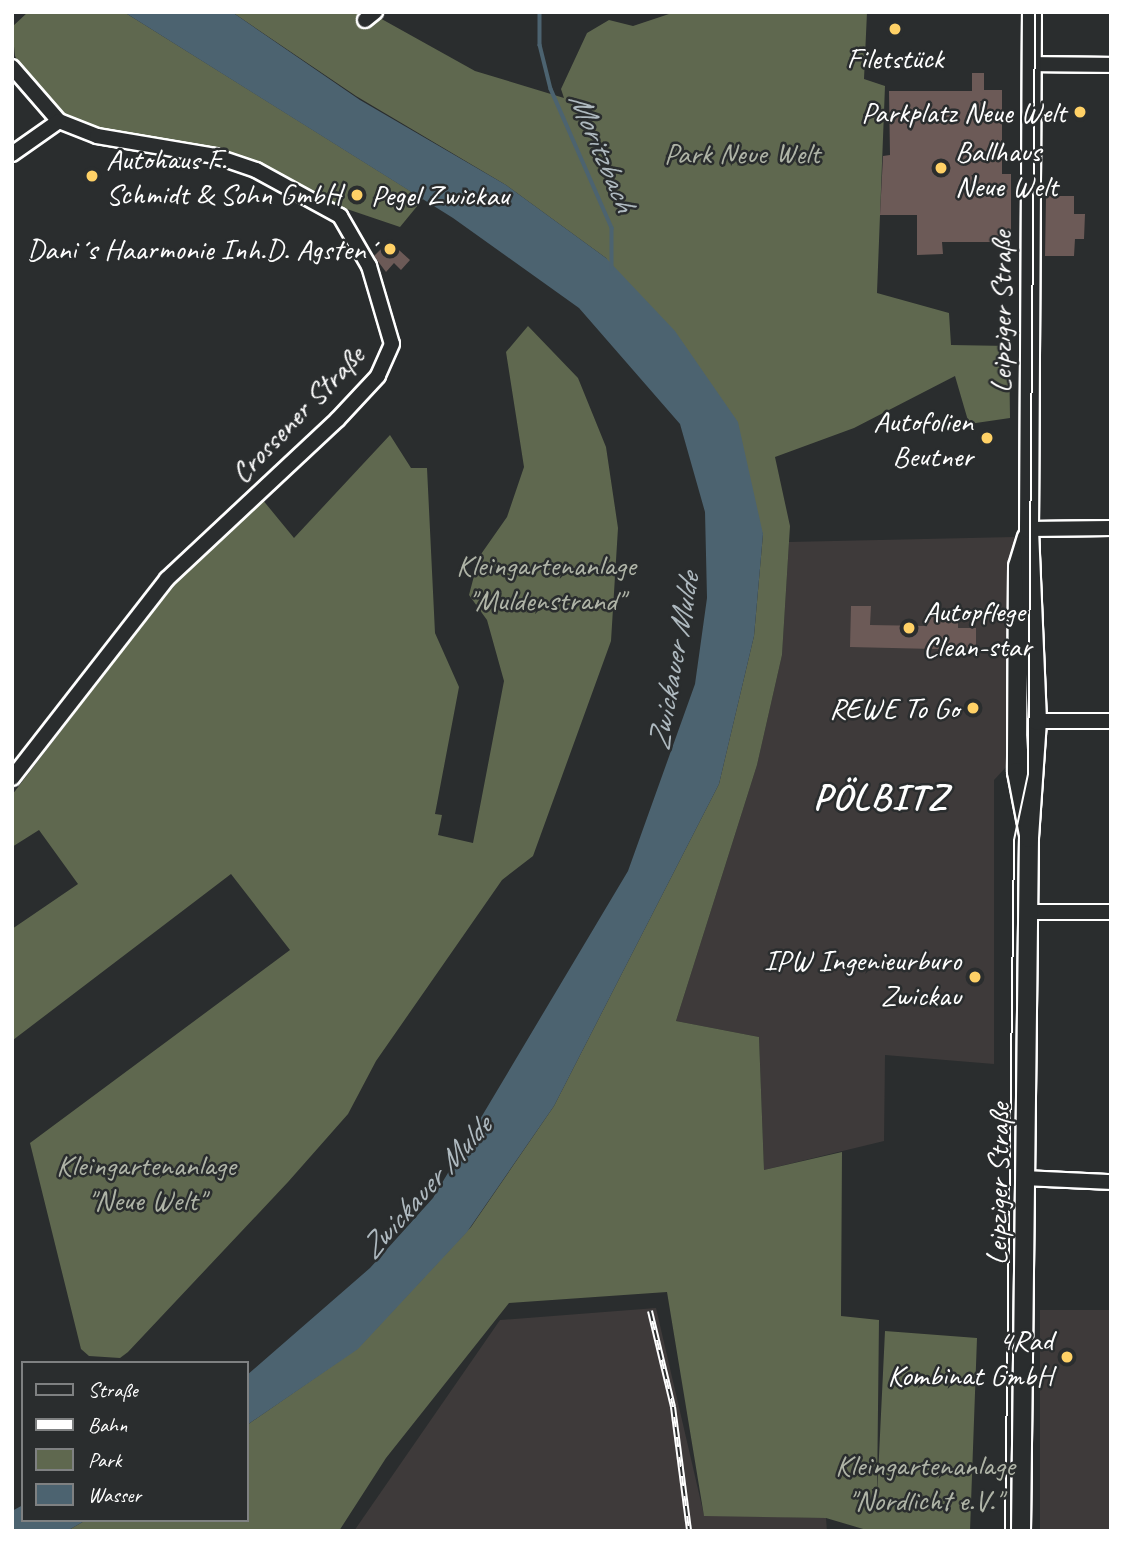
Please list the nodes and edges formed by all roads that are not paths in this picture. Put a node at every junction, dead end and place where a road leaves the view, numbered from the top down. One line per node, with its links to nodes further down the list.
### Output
1 (1032, 12): 2 (street, Leipziger Straße)
2 (1032, 64): 3 (street); 8 (street, Leipziger Straße)
3 (1111, 65)
4 (12, 67): 5 (street, Crossener Straße)
5 (59, 121): 6 (street); 11 (street, Crossener Straße)
6 (12, 154)
7 (1111, 528): 8 (street)
8 (1029, 529): 9 (street, Leipziger Straße); 12 (street, Leipziger Straße)
9 (1037, 721): 10 (street); 12 (street, Leipziger Straße)
10 (1111, 721)
11 (12, 778)
12 (1030, 838): 13 (street, Leipziger Straße)
13 (1030, 912): 14 (street); 15 (street, Leipziger Straße)
14 (1111, 912)
15 (1025, 1178): 16 (street); 17 (street, Leipziger Straße)
16 (1111, 1182)
17 (1021, 1531)

